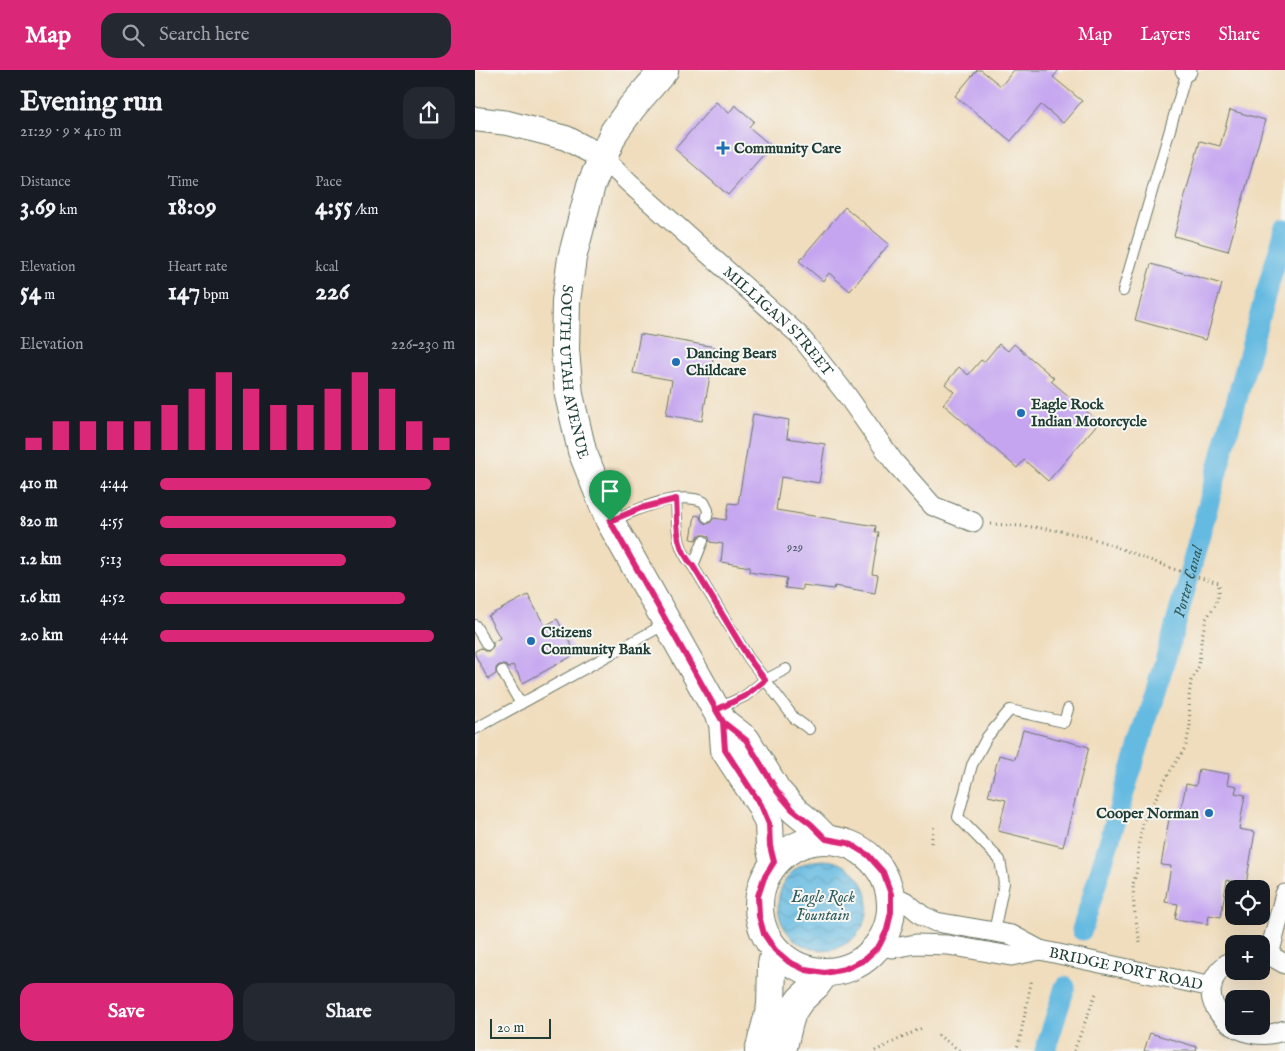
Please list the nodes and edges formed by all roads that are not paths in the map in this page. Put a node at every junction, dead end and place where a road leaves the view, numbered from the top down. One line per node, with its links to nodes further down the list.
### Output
1 (664, 70): 4 (main road, SOUTH UTAH AVENUE)
2 (1186, 70): 5 (lane)
3 (475, 119): 4 (street)
4 (602, 157): 8 (main road, SOUTH UTAH AVENUE); 9 (street, MILLIGAN STREET)
5 (1123, 291)
6 (676, 499): 7 (lane); 8 (lane); 11 (lane)
7 (707, 516)
8 (610, 521): 12 (main road, SOUTH UTAH AVENUE)
9 (973, 522)
10 (703, 541): 11 (lane)
11 (693, 566): 17 (lane)
12 (668, 622): 18 (lane); 20 (main road, SOUTH UTAH AVENUE)
13 (475, 625): 14 (lane)
14 (487, 645)
15 (786, 669): 17 (lane)
16 (502, 671): 18 (lane)
17 (765, 680): 20 (lane); 22 (lane)
18 (521, 704): 21 (lane)
19 (1068, 709): 27 (lane)
20 (719, 716): 23 (main road, SOUTH UTAH AVENUE); 24 (main road, SOUTH UTAH AVENUE)
21 (475, 729)
22 (809, 729)
23 (826, 839): 24 (main road); 25 (main road)
24 (774, 862): 30 (main road)
25 (891, 894): 27 (street, BRIDGE PORT ROAD); 29 (main road)
26 (1285, 894): 28 (street)
27 (994, 932): 31 (street, BRIDGE PORT ROAD)
28 (1270, 939)
29 (879, 946): 31 (street, BRIDGE PORT ROAD); 35 (main road)
30 (775, 950): 35 (main road); 39 (main road)
31 (1049, 952): 36 (street, BRIDGE PORT ROAD)
32 (1270, 956): 33 (street)
33 (1285, 964)
34 (1225, 965): 36 (street)
35 (825, 973): 40 (main road)
36 (1212, 987): 38 (street)
37 (1285, 1030): 38 (street)
38 (1246, 1046)
39 (759, 1051)
40 (782, 1051)

